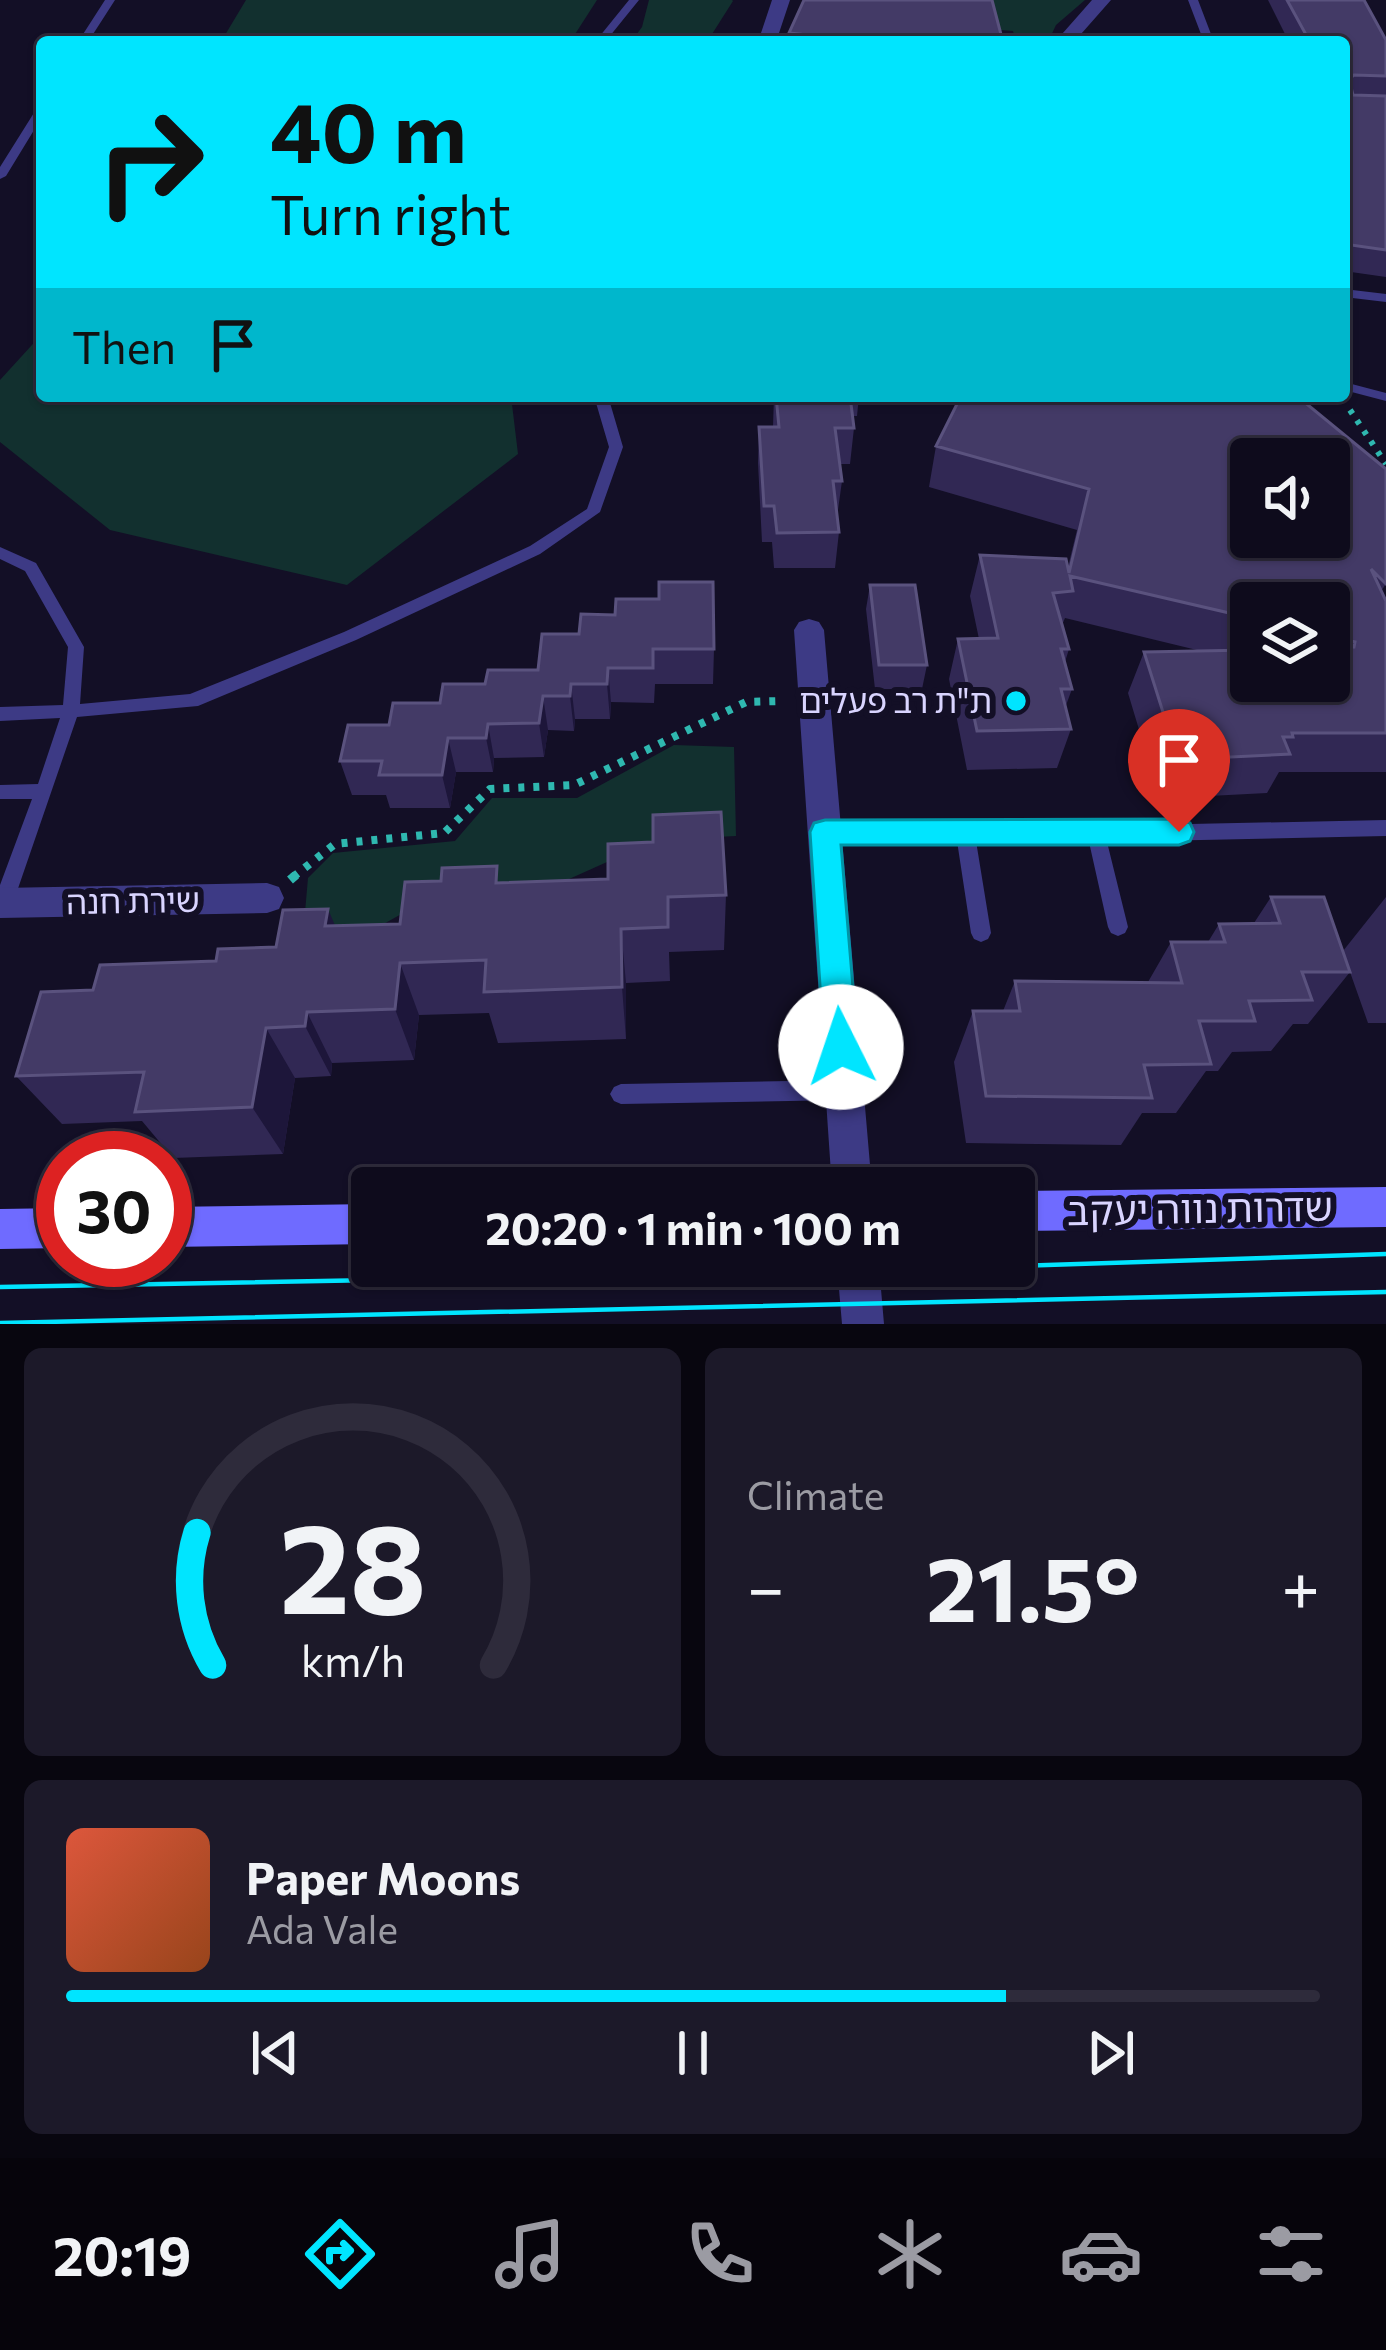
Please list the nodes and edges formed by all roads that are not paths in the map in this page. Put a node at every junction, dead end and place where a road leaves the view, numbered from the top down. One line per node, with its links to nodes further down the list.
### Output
1 (110, 0): 6 (lane)
2 (634, 0): 7 (lane)
3 (781, 0): 8 (street)
4 (1102, 0): 9 (street)
5 (1193, 0): 10 (lane)
6 (87, 36)
7 (605, 36)
8 (769, 36)
9 (1069, 36)
10 (1207, 36)
11 (36, 116): 12 (lane)
12 (5, 158): 13 (lane)
13 (0, 176)
14 (1350, 294): 15 (lane)
15 (1386, 298)
16 (1350, 388): 17 (lane)
17 (1386, 397)
18 (603, 402): 21 (lane)
19 (0, 551): 21 (lane)
20 (808, 630): 26 (street)
21 (71, 711): 22 (lane); 23 (lane)
22 (0, 714)
23 (44, 791): 24 (lane); 30 (lane)
24 (0, 793)
25 (1386, 828): 28 (lane)
26 (825, 832): 27 (lane); 33 (street)
27 (965, 833): 28 (lane); 32 (lane)
28 (1096, 834): 31 (lane)
29 (267, 898): 30 (street, שירת חנה)
30 (1, 906)
31 (1118, 927)
32 (981, 933)
33 (844, 1090): 34 (lane); 35 (street)
34 (622, 1094)
35 (850, 1167)
36 (1386, 1207): 37 (street, שדרות נווה יעקב)
37 (1035, 1211)
38 (351, 1224): 39 (street)
39 (192, 1227)
40 (36, 1228): 41 (street)
41 (0, 1229)
42 (860, 1287): 43 (street)
43 (863, 1324)

